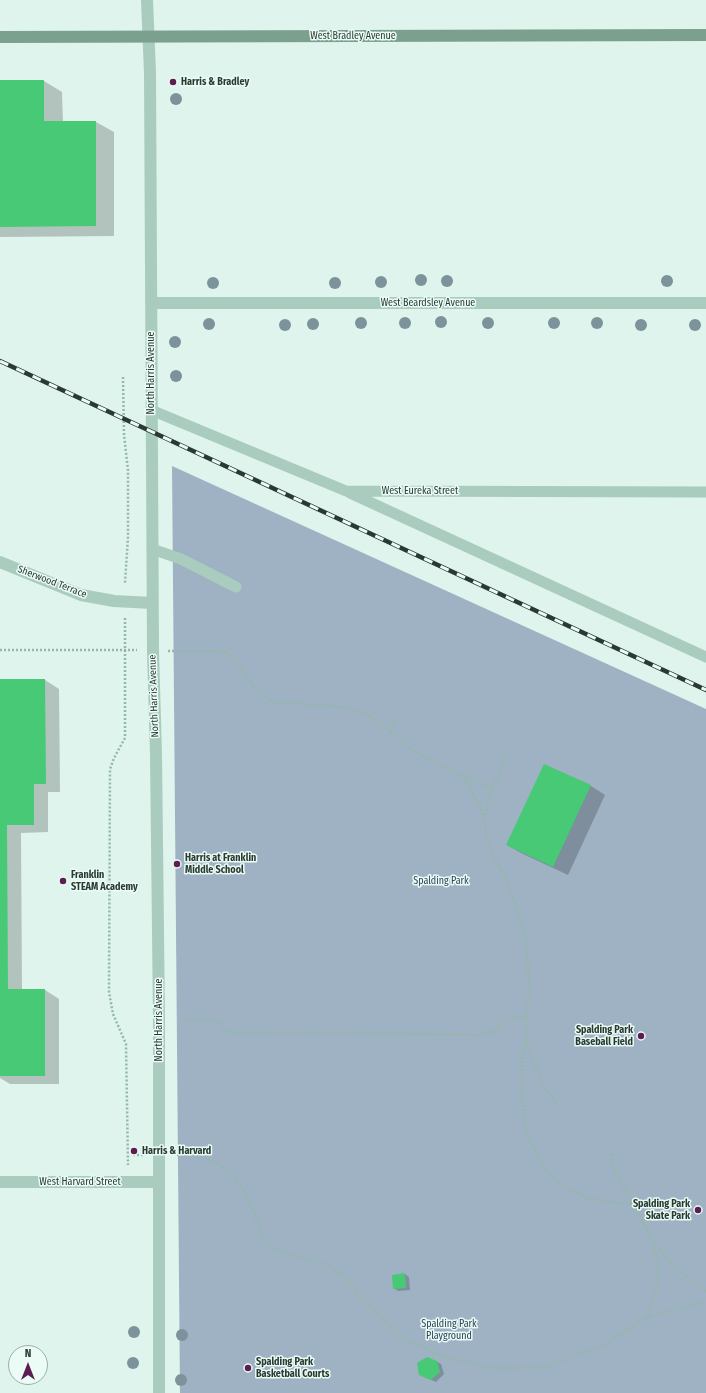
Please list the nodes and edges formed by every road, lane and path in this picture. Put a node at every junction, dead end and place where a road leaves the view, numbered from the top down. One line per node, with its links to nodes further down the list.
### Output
1 (147, 0): 3 (street, North Harris Avenue)
2 (706, 35): 3 (main road, West Bradley Avenue)
3 (149, 36): 4 (main road, West Bradley Avenue); 5 (street, North Harris Avenue)
4 (0, 37)
5 (151, 303): 6 (street, West Beardsley Avenue); 8 (street, North Harris Avenue)
6 (706, 303)
7 (123, 377): 13 (path)
8 (151, 410): 9 (lane, West Eureka Street); 11 (street, North Harris Avenue)
9 (346, 491): 10 (lane, West Eureka Street); 21 (lane)
10 (706, 492)
11 (152, 549): 14 (lane); 15 (street, North Harris Avenue)
12 (0, 562): 15 (street, Sherwood Terrace)
13 (125, 583)
14 (236, 587)
15 (152, 603): 36 (street, North Harris Avenue)
16 (125, 617): 18 (path)
17 (0, 650): 18 (path)
18 (125, 650): 19 (path); 34 (path)
19 (132, 650)
20 (173, 651): 23 (path)
21 (706, 656)
22 (396, 718): 23 (path)
23 (390, 732): 25 (path)
24 (508, 754): 26 (path)
25 (464, 777): 26 (path); 27 (path)
26 (492, 789): 27 (path)
27 (484, 817): 28 (path)
28 (527, 1018): 29 (path); 30 (path)
29 (184, 1020)
30 (526, 1039): 31 (path); 37 (path)
31 (560, 1107)
32 (612, 1154): 37 (path)
33 (176, 1155): 42 (path)
34 (128, 1165)
35 (0, 1182): 36 (street, West Harvard Street)
36 (159, 1182): 44 (street, North Harris Avenue)
37 (633, 1204): 38 (path)
38 (652, 1240): 39 (path); 41 (path)
39 (706, 1291)
40 (706, 1301): 41 (path)
41 (648, 1317): 42 (path)
42 (435, 1352): 43 (path)
43 (433, 1359)
44 (159, 1393)

